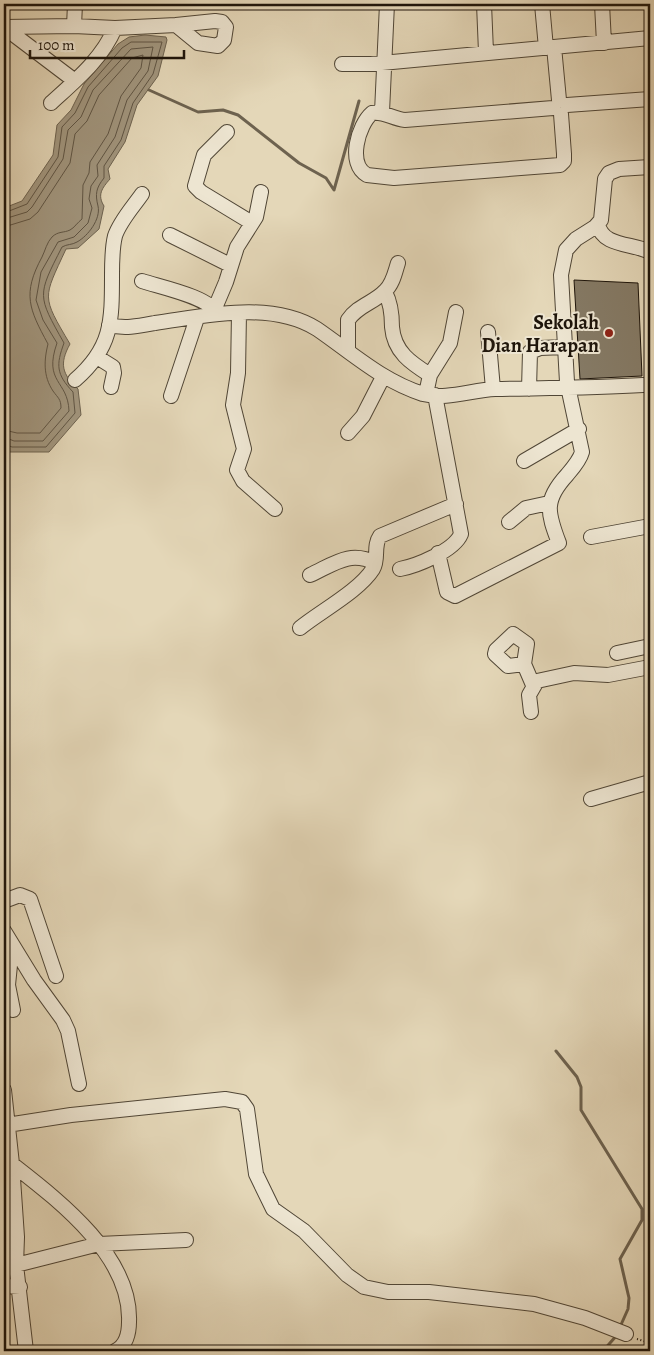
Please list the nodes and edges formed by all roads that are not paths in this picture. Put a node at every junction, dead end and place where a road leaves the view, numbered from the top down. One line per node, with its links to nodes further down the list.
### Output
1 (75, 4): 7 (street)
2 (387, 4): 14 (street)
3 (484, 4): 13 (street)
4 (542, 4): 12 (street)
5 (602, 4): 11 (street)
6 (176, 25): 9 (street)
7 (74, 26): 8 (street); 9 (street)
8 (4, 28): 16 (street)
9 (115, 28): 16 (street)
10 (650, 38): 11 (street)
11 (604, 43): 12 (street)
12 (550, 48): 13 (street); 19 (street)
13 (486, 52): 14 (street)
14 (383, 62): 15 (street); 20 (street)
15 (342, 64)
16 (75, 81): 18 (street)
17 (650, 99): 19 (street)
18 (51, 103)
19 (560, 107): 20 (street); 20 (street)
20 (382, 112)
21 (227, 132): 25 (street)
22 (650, 167): 26 (street)
23 (260, 192): 25 (street)
24 (142, 194): 37 (street)
25 (252, 223): 30 (street)
26 (598, 224): 28 (street); 39 (street)
27 (170, 235): 30 (street)
28 (650, 252)
29 (398, 262): 32 (street)
30 (230, 264): 33 (street)
31 (142, 281): 33 (street)
32 (385, 292): 40 (street); 42 (street)
33 (216, 311): 35 (street); 36 (street)
34 (456, 312): 42 (street)
35 (238, 313): 40 (street); 57 (street)
36 (197, 318): 37 (street); 51 (street)
37 (109, 325): 41 (street)
38 (488, 332): 47 (street)
39 (565, 347): 48 (street); 49 (street)
40 (348, 350): 43 (street)
41 (97, 357): 44 (street); 46 (street)
42 (430, 375): 50 (street)
43 (383, 377): 50 (street); 53 (street)
44 (75, 380)
45 (643, 385): 49 (street)
46 (111, 387)
47 (493, 389): 48 (street); 50 (street)
48 (529, 389): 49 (street)
49 (568, 389): 52 (street)
50 (430, 395): 56 (street)
51 (172, 396)
52 (579, 429): 54 (street); 55 (street)
53 (348, 433)
54 (524, 461)
55 (549, 503): 58 (street); 61 (street)
56 (456, 504): 61 (street); 62 (street)
57 (275, 509)
58 (509, 522)
59 (650, 526): 60 (street)
60 (591, 537)
61 (438, 553): 63 (street)
62 (375, 564): 64 (street); 65 (street)
63 (400, 570)
64 (310, 575)
65 (300, 628)
66 (650, 646): 67 (street)
67 (617, 653)
68 (524, 664): 70 (street)
69 (650, 666): 70 (street)
70 (532, 685): 71 (street)
71 (531, 712)
72 (650, 782): 73 (street)
73 (591, 799)
74 (4, 901): 77 (street)
75 (4, 931): 76 (street)
76 (12, 945): 78 (street); 79 (street)
77 (56, 976)
78 (13, 1010)
79 (79, 1084)
80 (4, 1090): 81 (street)
81 (7, 1125): 82 (street); 88 (street)
82 (12, 1164): 84 (street); 85 (street)
83 (186, 1240): 84 (street)
84 (99, 1244): 85 (street); 90 (street)
85 (16, 1265): 87 (street)
86 (4, 1286): 87 (street)
87 (20, 1287): 89 (street)
88 (626, 1334)
89 (26, 1351)
90 (116, 1351)

